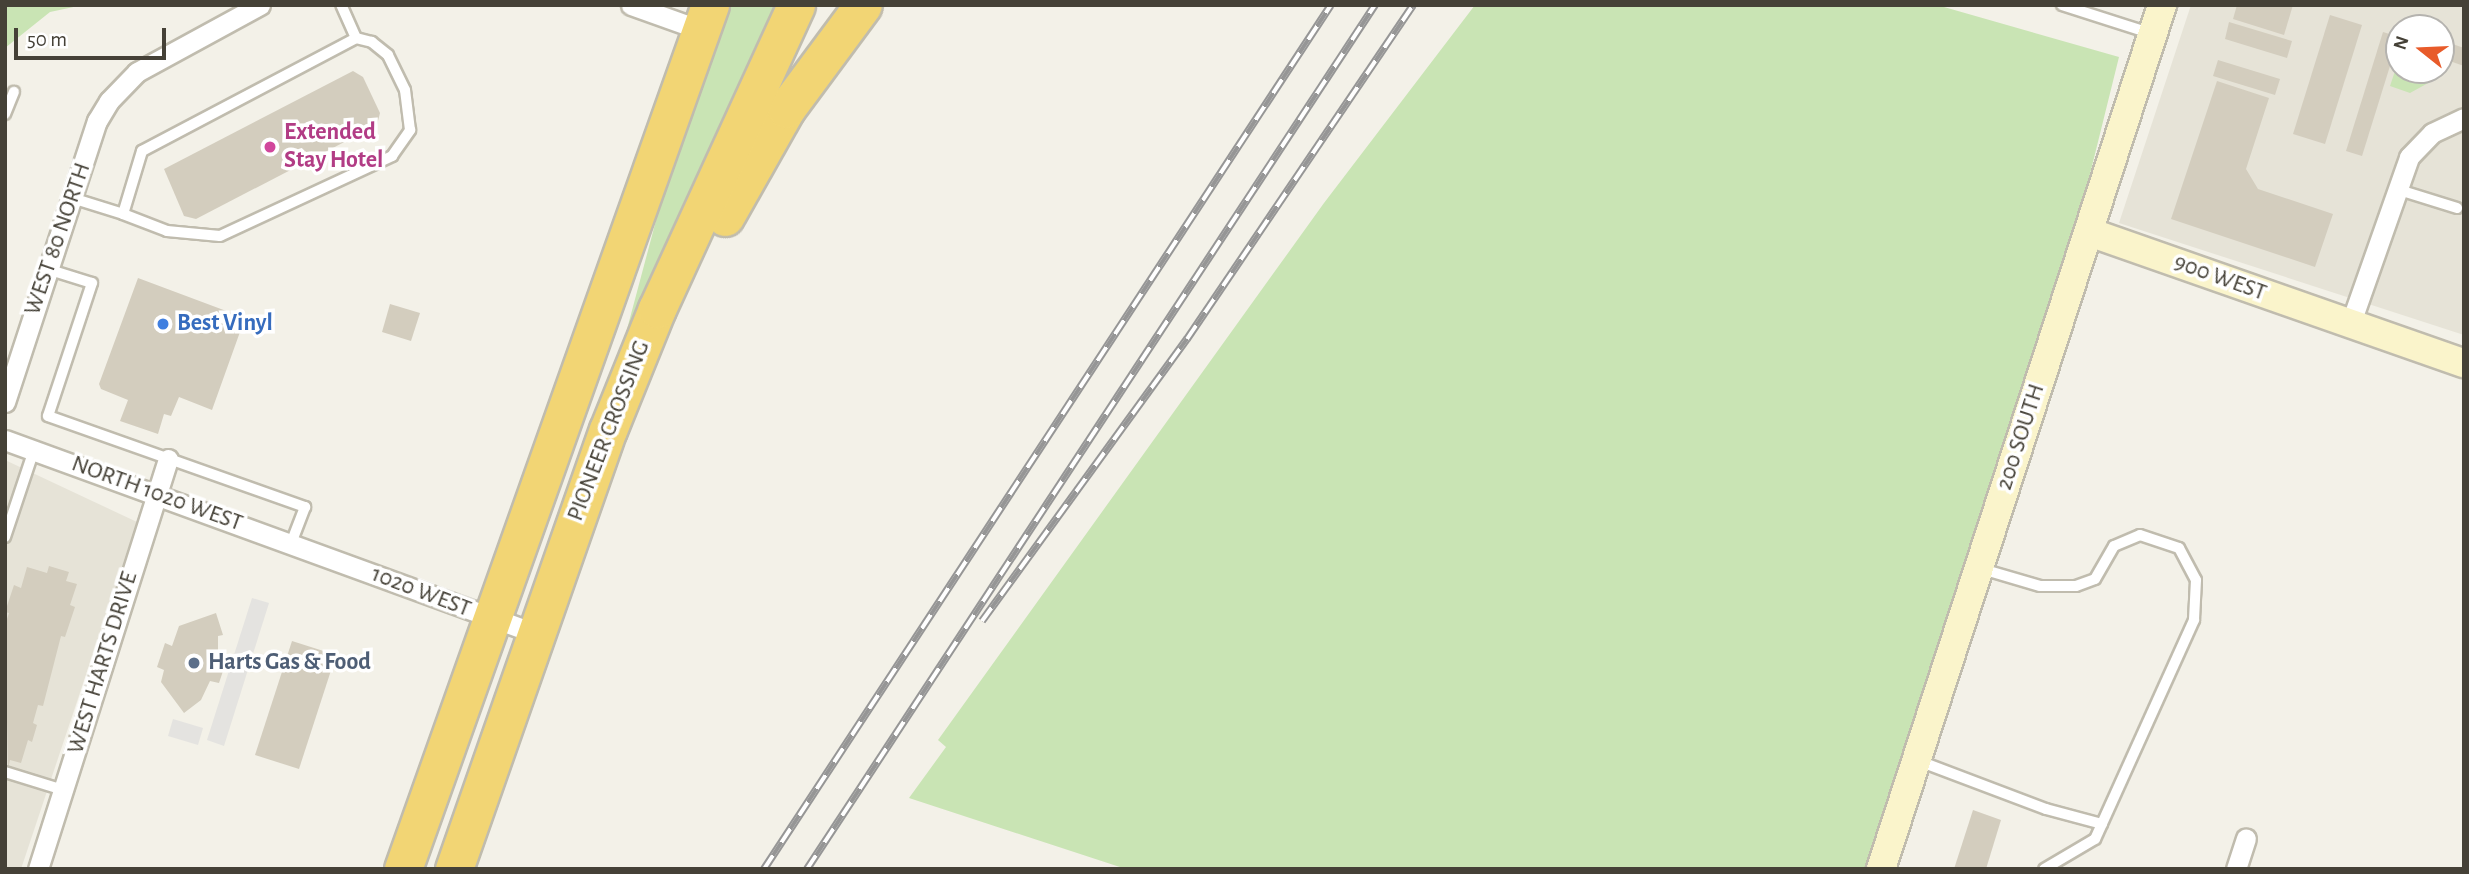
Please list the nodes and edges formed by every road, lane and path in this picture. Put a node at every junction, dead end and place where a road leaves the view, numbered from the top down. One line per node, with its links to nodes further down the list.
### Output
1 (260, 5): 15 (street, WEST 80 NORTH)
2 (341, 5): 10 (lane)
3 (631, 5): 8 (street)
4 (796, 5): 31 (highway, PIONEER CROSSING)
5 (863, 5): 31 (highway)
6 (2062, 5): 9 (lane)
7 (2162, 5): 9 (street, 200 SOUTH)
8 (706, 18): 30 (highway, PIONEER CROSSING)
9 (2153, 34): 18 (street, 200 SOUTH)
10 (356, 38): 17 (lane); 17 (lane)
11 (14, 92): 12 (lane)
12 (5, 114)
13 (2464, 118): 14 (street)
14 (2396, 189): 16 (lane); 20 (street)
15 (72, 198): 17 (lane); 19 (street, WEST 80 NORTH)
16 (2457, 208)
17 (123, 214)
18 (2089, 232): 20 (street, 900 WEST); 29 (street, 200 SOUTH)
19 (46, 269): 22 (street, WEST 80 NORTH); 25 (lane)
20 (2350, 324): 21 (street, 900 WEST)
21 (2464, 363)
22 (5, 402)
23 (5, 440): 24 (street, NORTH 1020 WEST)
24 (34, 450): 26 (street, NORTH 1020 WEST); 27 (lane)
25 (168, 458): 26 (street, WEST HARTS DRIVE); 28 (lane)
26 (156, 493): 28 (street, NORTH 1020 WEST); 34 (street, WEST HARTS DRIVE)
27 (5, 537)
28 (300, 546): 30 (street, 1020 WEST)
29 (1978, 568): 32 (street, 200 SOUTH); 35 (lane)
30 (490, 618): 31 (street, 1020 WEST); 38 (highway, PIONEER CROSSING)
31 (534, 633): 39 (highway, PIONEER CROSSING)
32 (1916, 760): 35 (lane); 40 (street, 200 SOUTH)
33 (5, 772): 34 (lane)
34 (63, 790): 37 (street, WEST HARTS DRIVE)
35 (2102, 824): 41 (lane)
36 (2246, 839): 42 (street)
37 (38, 869)
38 (403, 869)
39 (454, 869)
40 (1881, 869)
41 (2044, 869)
42 (2236, 869)

